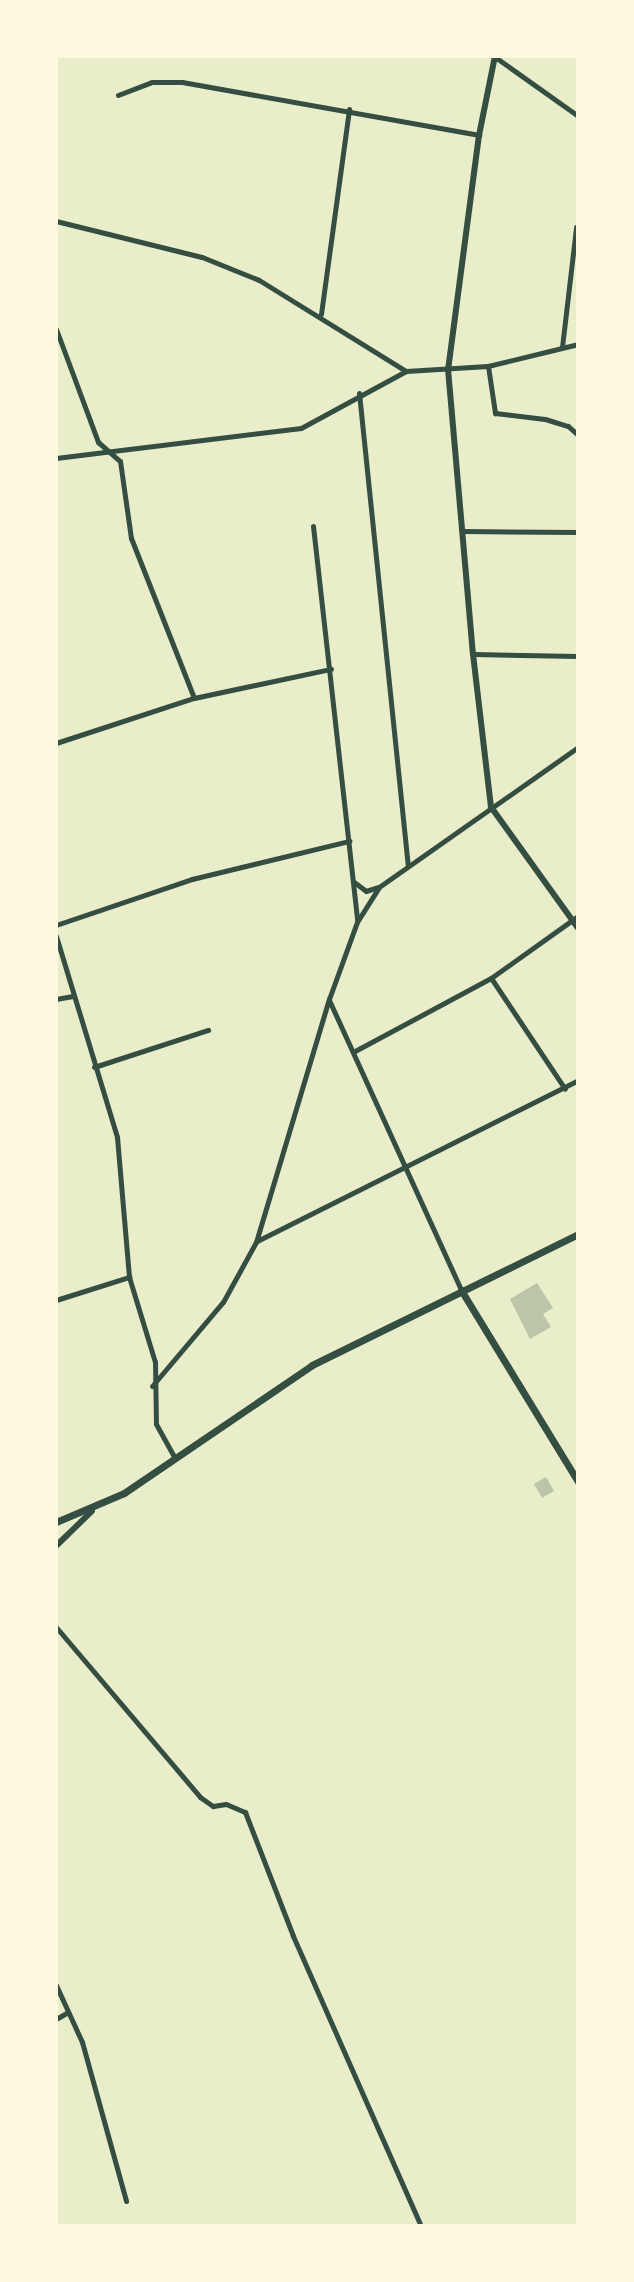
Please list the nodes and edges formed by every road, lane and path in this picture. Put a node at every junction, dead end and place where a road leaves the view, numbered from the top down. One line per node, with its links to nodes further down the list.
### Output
1 (495, 56): 4 (street); 5 (street)
2 (118, 95): 3 (street)
3 (349, 109): 5 (street); 8 (street)
4 (578, 116)
5 (479, 135): 13 (street)
6 (56, 221): 8 (street)
7 (576, 227): 11 (street)
8 (321, 314): 14 (street)
9 (56, 329): 17 (street)
10 (578, 344): 11 (street)
11 (562, 347): 12 (street)
12 (488, 366): 13 (street); 16 (street)
13 (448, 369): 14 (street); 20 (street)
14 (406, 371): 15 (street)
15 (359, 393): 17 (street); 30 (street)
16 (578, 435)
17 (108, 454): 18 (street); 25 (street)
18 (56, 458)
19 (313, 526): 24 (street)
20 (462, 531): 21 (street); 22 (street)
21 (578, 532)
22 (473, 654): 23 (street); 28 (street)
23 (578, 656)
24 (331, 669): 25 (street); 29 (street)
25 (194, 698): 26 (street)
26 (56, 743)
27 (578, 747): 28 (street)
28 (491, 807): 30 (street); 33 (street)
29 (349, 841): 31 (street); 35 (street)
30 (408, 864): 32 (street)
31 (354, 882): 32 (street); 34 (street)
32 (379, 887): 34 (street)
33 (575, 918): 36 (street); 38 (street)
34 (357, 922): 41 (street)
35 (56, 925)
36 (578, 928)
37 (56, 936): 39 (street)
38 (491, 978): 43 (street); 46 (street)
39 (73, 996): 40 (street); 44 (street)
40 (56, 999)
41 (329, 999): 43 (street); 49 (street)
42 (208, 1030): 44 (street)
43 (353, 1052): 47 (street)
44 (94, 1067): 50 (street)
45 (578, 1080): 46 (street)
46 (565, 1089): 47 (street)
47 (406, 1165): 49 (street); 51 (street)
48 (578, 1234): 51 (main road)
49 (256, 1242): 53 (street)
50 (129, 1277): 52 (street); 53 (street)
51 (461, 1290): 54 (main road); 55 (main road)
52 (56, 1300)
53 (152, 1386): 54 (street)
54 (174, 1457): 56 (main road)
55 (578, 1482)
56 (92, 1511): 57 (main road); 58 (street)
57 (56, 1522)
58 (56, 1546)
59 (56, 1627): 64 (street)
60 (56, 1985): 61 (street)
61 (68, 2012): 62 (street); 63 (street)
62 (56, 2019)
63 (126, 2201)
64 (421, 2226)

